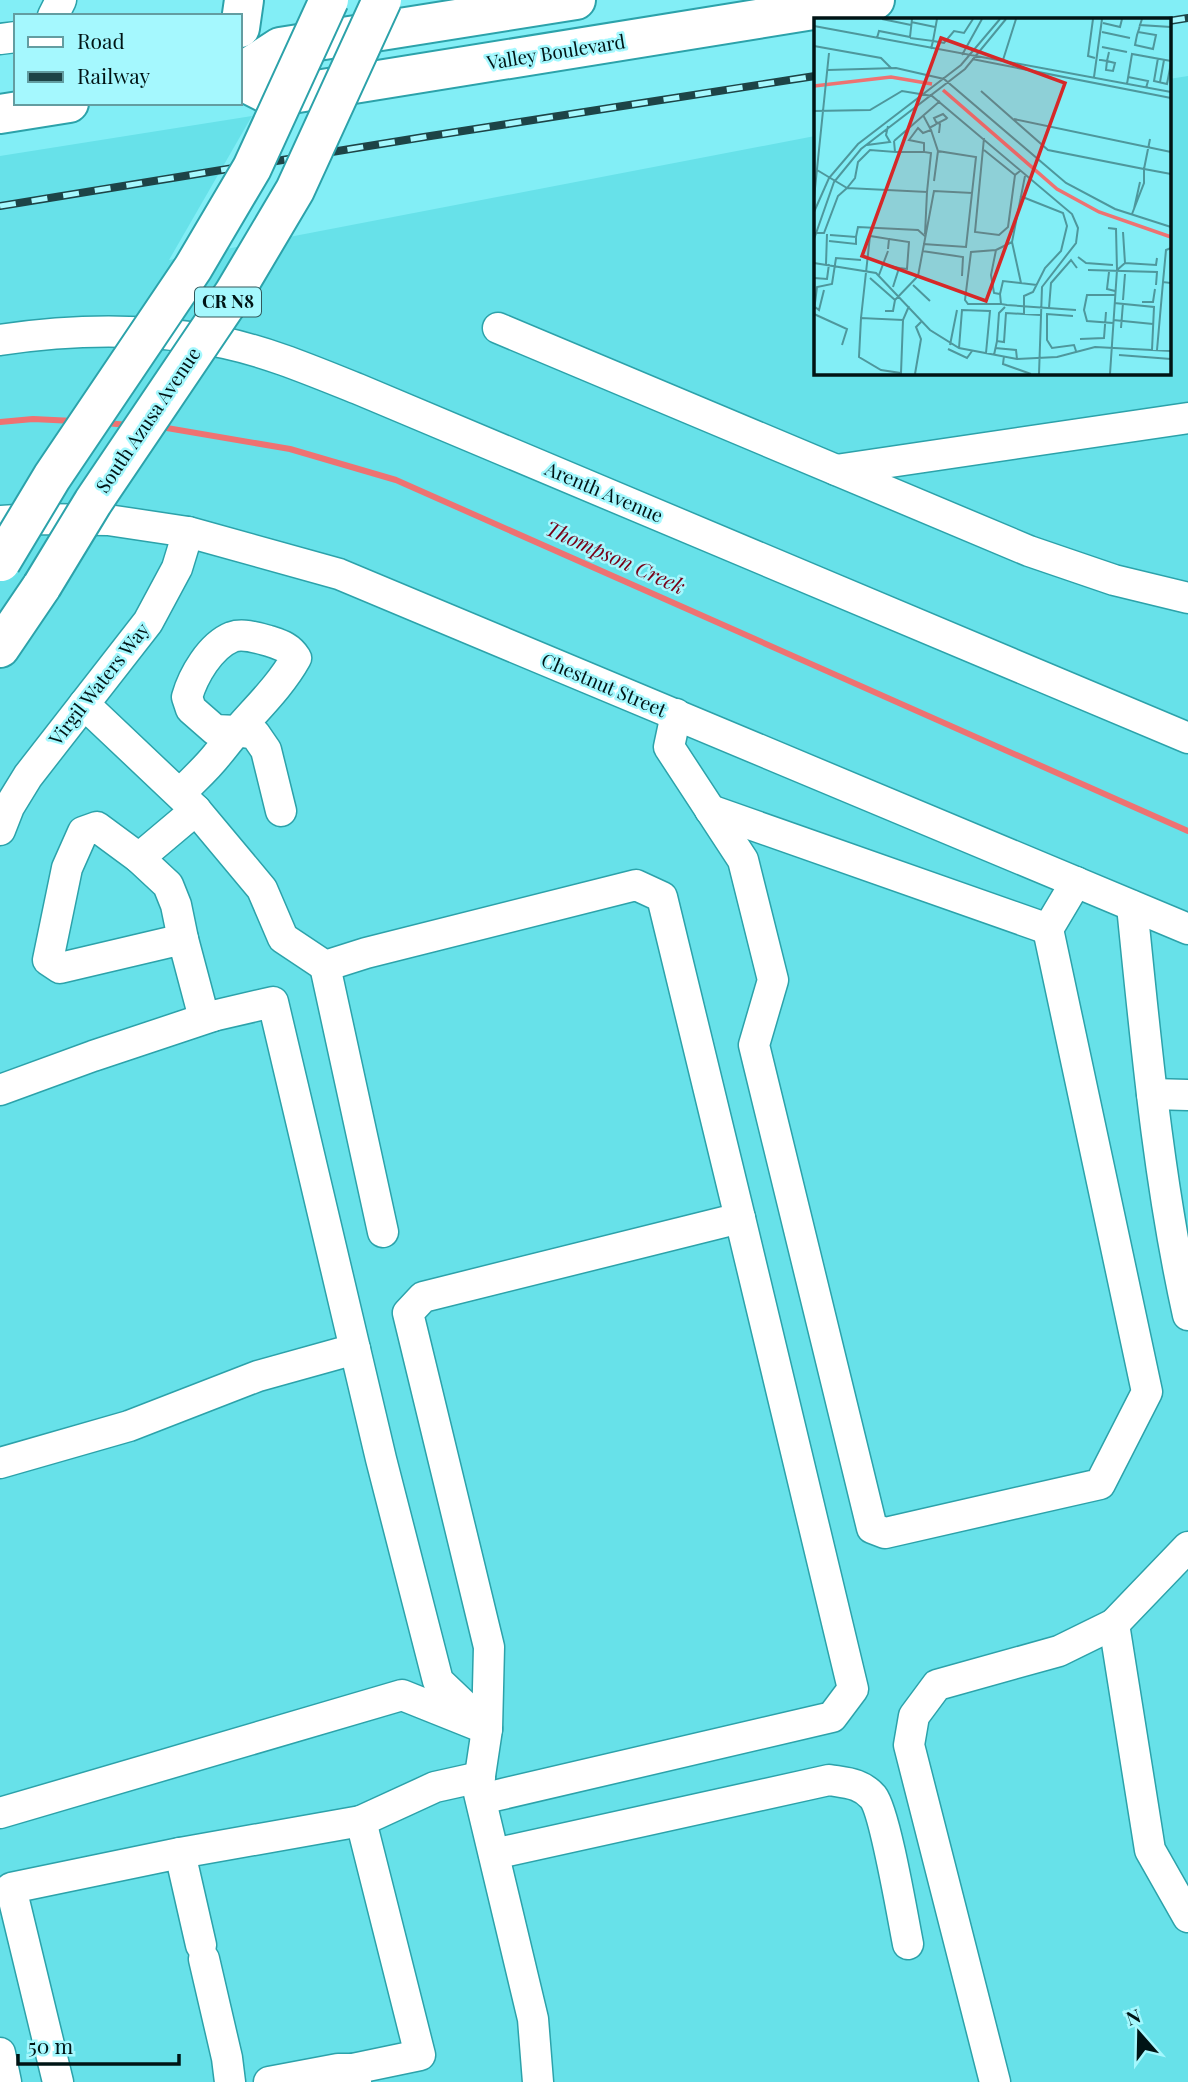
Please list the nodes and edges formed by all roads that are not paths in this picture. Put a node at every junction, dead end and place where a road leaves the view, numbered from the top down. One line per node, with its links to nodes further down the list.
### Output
1 (329, 0): 17 (main road, CR N8, bridge)
2 (382, 0): 19 (main road, South Azusa Avenue / CR N8, bridge)
3 (576, 0): 7 (main road)
4 (592, 0): 6 (main road)
5 (875, 0): 6 (main road, Valley Boulevard)
6 (600, 45): 8 (main road, Valley Boulevard)
7 (242, 72)
8 (242, 81)
9 (56, 105): 10 (main road)
10 (0, 114)
11 (498, 328): 14 (street)
12 (0, 340): 22 (street, Arenth Avenue)
13 (1188, 418): 14 (street)
14 (836, 470): 18 (street)
15 (0, 522): 16 (street, Chestnut Street)
16 (188, 532): 20 (street, Virgil Waters Way); 21 (street, Chestnut Street)
17 (1, 563)
18 (1188, 598)
19 (0, 648)
20 (84, 704): 23 (street); 26 (street, Virgil Waters Way)
21 (676, 715): 24 (street); 28 (street, Chestnut Street)
22 (1188, 738)
23 (188, 802): 25 (street); 27 (street); 33 (street)
24 (710, 810): 30 (street); 30 (street)
25 (281, 811)
26 (0, 830)
27 (139, 858): 32 (street); 32 (street)
28 (1076, 882): 29 (street, Chestnut Street); 30 (street)
29 (1132, 906): 31 (street, Chestnut Street); 36 (street)
30 (1048, 929)
31 (1188, 929)
32 (183, 939): 34 (street)
33 (326, 966): 38 (street); 39 (street)
34 (213, 1016): 35 (street); 41 (street)
35 (0, 1090)
36 (1152, 1094): 37 (street); 40 (street)
37 (1188, 1095)
38 (740, 1218): 45 (street); 46 (street)
39 (383, 1232)
40 (1188, 1315)
41 (355, 1349): 42 (street); 45 (street)
42 (0, 1463)
43 (1188, 1547): 44 (street)
44 (1114, 1624): 51 (street); 60 (street)
45 (487, 1728): 46 (street); 47 (street)
46 (480, 1788): 48 (street); 50 (street)
47 (0, 1812)
48 (360, 1821): 49 (street); 54 (street)
49 (180, 1853): 56 (street); 57 (street)
50 (494, 1854): 52 (street); 59 (street)
51 (1188, 1917)
52 (908, 1944)
53 (0, 2053): 55 (street)
54 (355, 2076): 58 (street)
55 (6, 2082)
56 (58, 2082)
57 (230, 2082)
58 (269, 2082)
59 (538, 2082)
60 (995, 2082)

